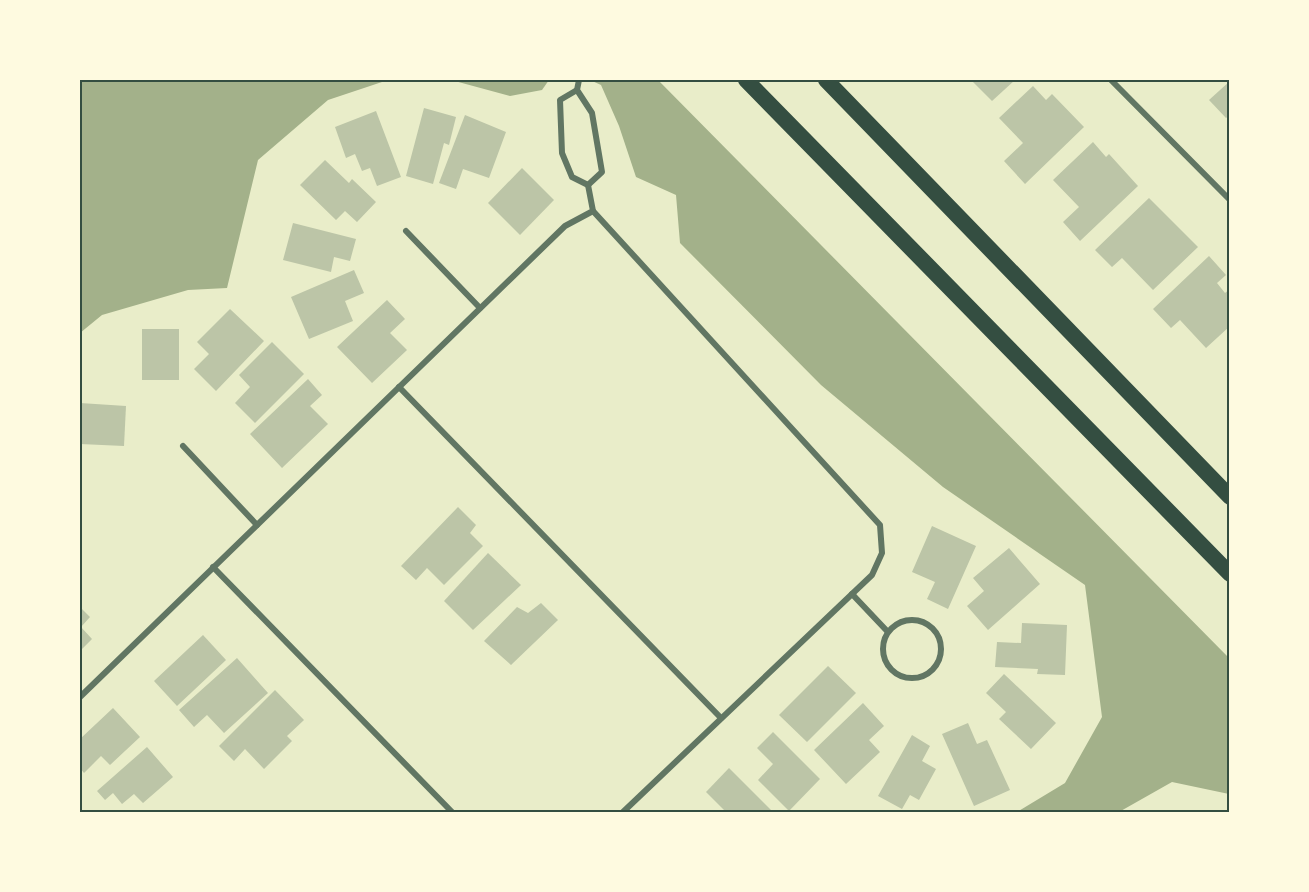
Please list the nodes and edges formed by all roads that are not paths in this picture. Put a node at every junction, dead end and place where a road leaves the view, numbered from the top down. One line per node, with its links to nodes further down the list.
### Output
1 (579, 80): 5 (street)
2 (746, 80): 16 (highway)
3 (826, 80): 13 (highway)
4 (1111, 80): 7 (street)
5 (577, 90): 6 (street); 6 (street)
6 (588, 185): 8 (street)
7 (1230, 200)
8 (593, 210): 10 (street); 17 (street)
9 (406, 231): 10 (street)
10 (480, 308): 11 (street)
11 (399, 387): 14 (street); 20 (street)
12 (183, 446): 14 (street)
13 (1230, 497)
14 (257, 525): 15 (street)
15 (213, 567): 19 (street); 21 (street)
16 (1230, 574)
17 (852, 594): 18 (street); 20 (street)
18 (887, 631): 18 (street)
19 (80, 697)
20 (721, 718): 22 (street)
21 (452, 813)
22 (623, 813)

